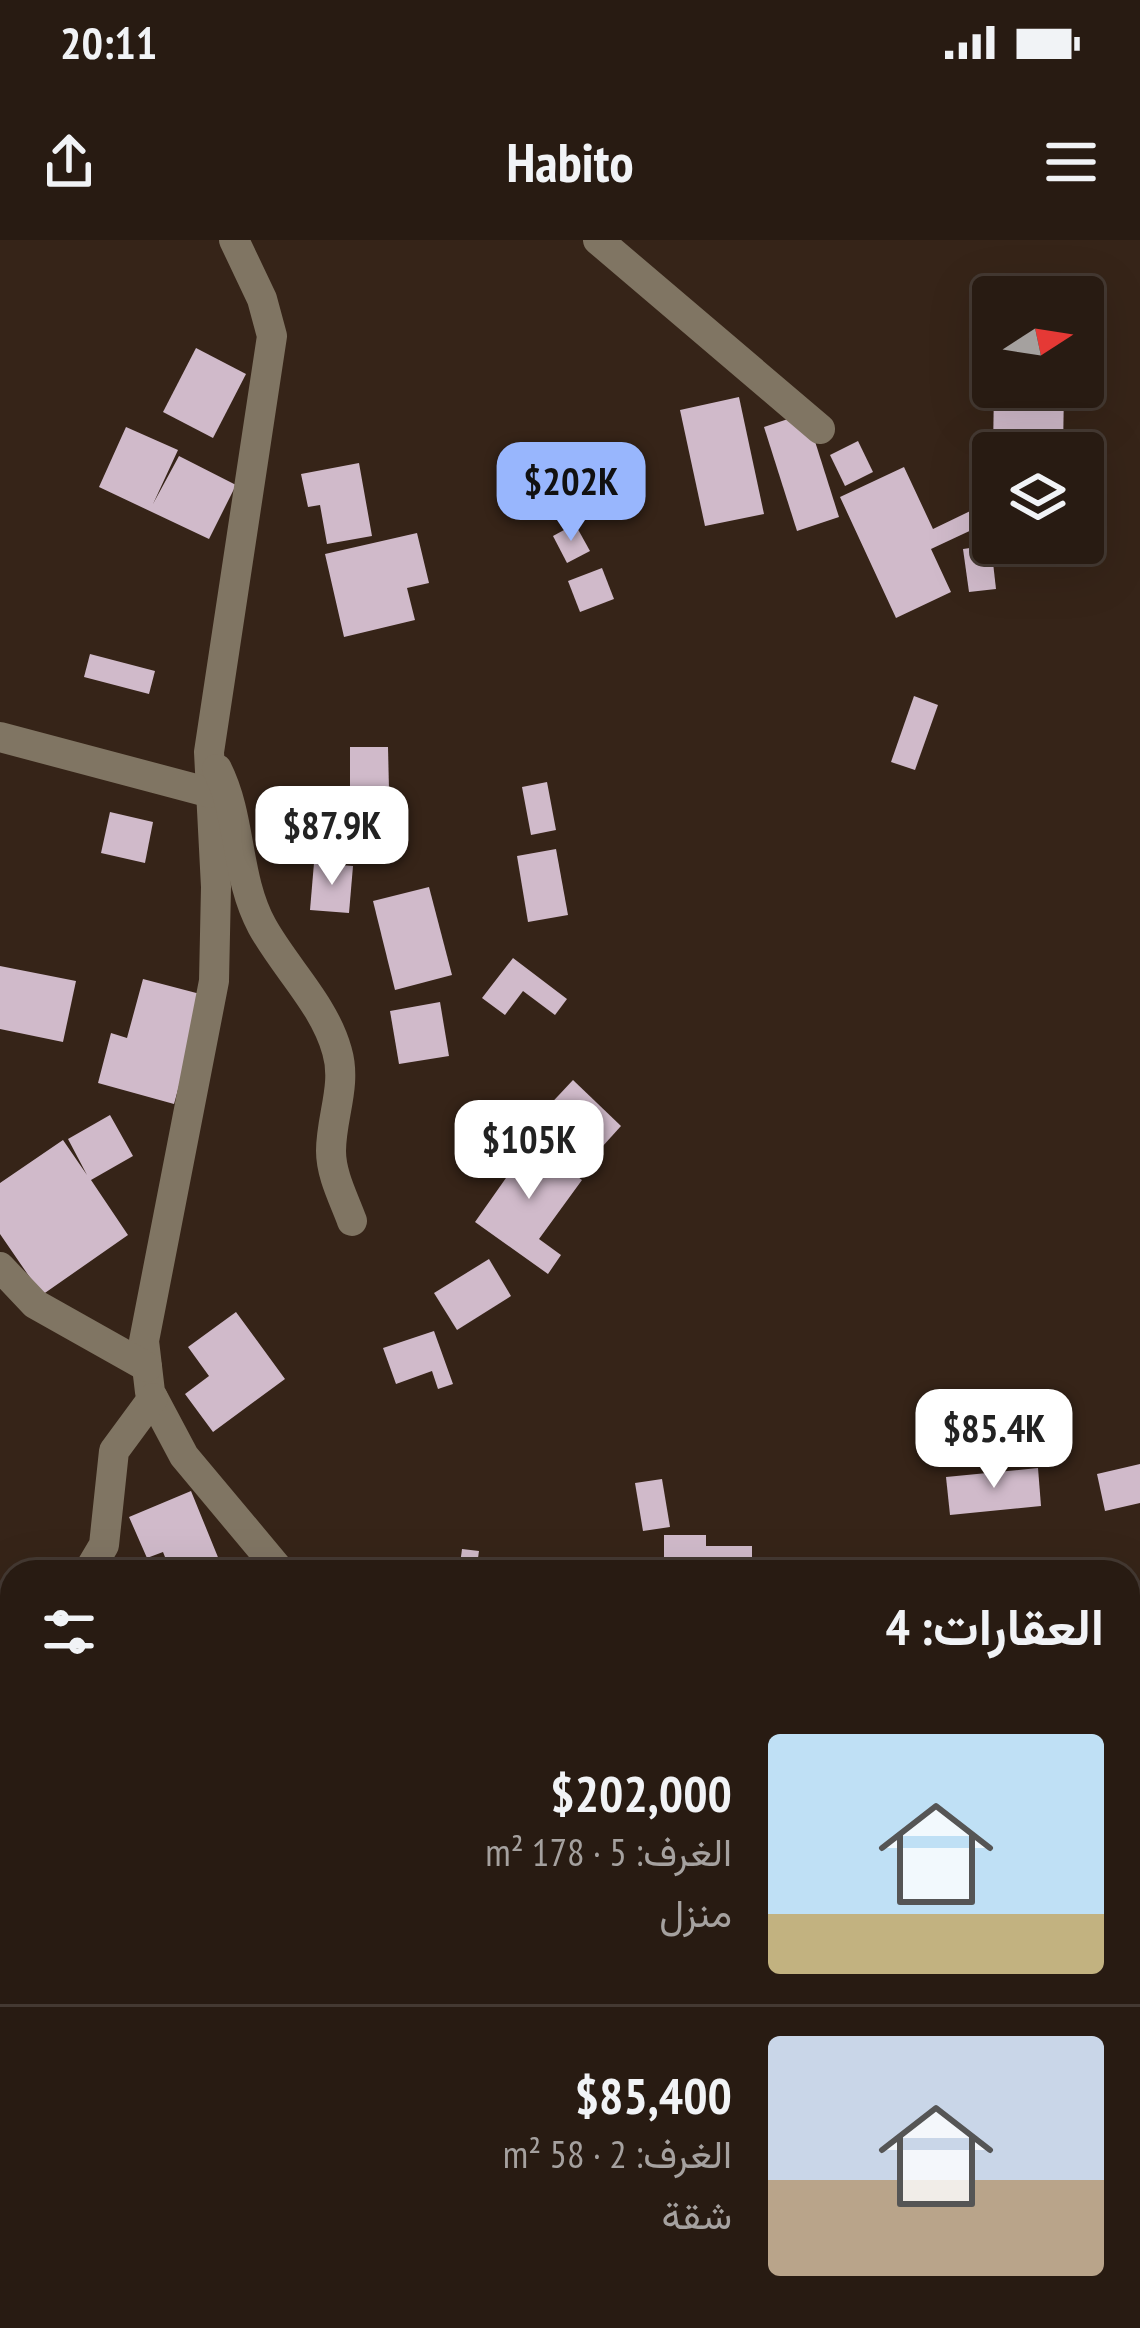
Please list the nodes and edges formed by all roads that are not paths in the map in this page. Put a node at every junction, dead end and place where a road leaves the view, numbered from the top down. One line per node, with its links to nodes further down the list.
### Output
1 (234, 240): 5 (street)
2 (598, 240): 3 (street)
3 (820, 429)
4 (0, 737): 6 (street)
5 (209, 752): 6 (street); 7 (street)
6 (211, 794): 9 (street)
7 (352, 1221)
8 (0, 1267): 9 (street)
9 (147, 1367): 10 (street)
10 (153, 1398): 11 (street); 12 (street)
11 (95, 1560)
12 (271, 1560)

